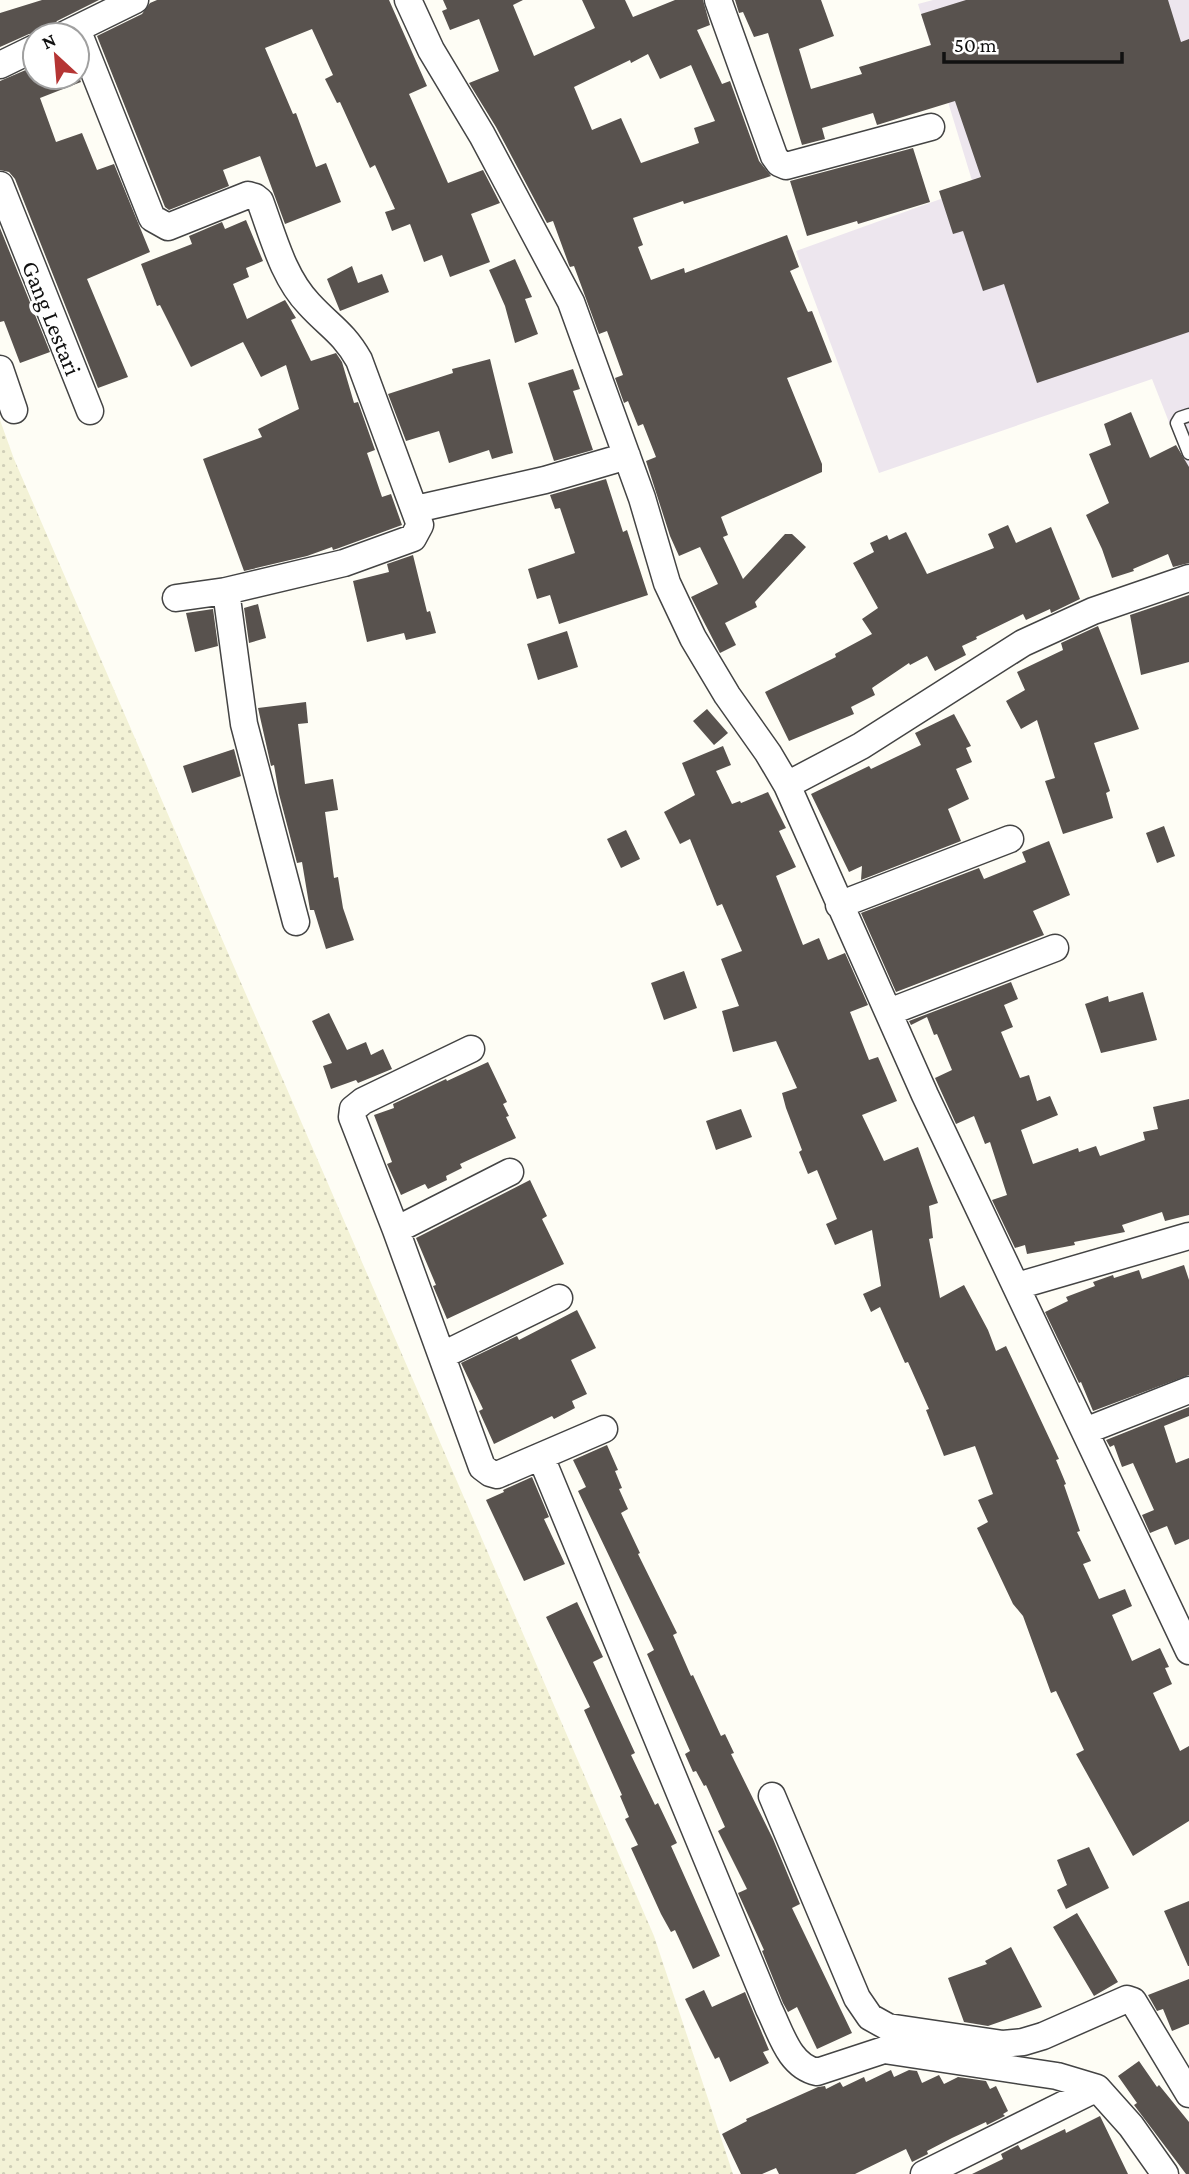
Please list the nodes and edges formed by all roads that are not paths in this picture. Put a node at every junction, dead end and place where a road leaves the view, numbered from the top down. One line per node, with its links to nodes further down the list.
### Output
1 (135, 0): 4 (street)
2 (408, 0): 15 (street)
3 (718, 0): 8 (street)
4 (91, 22)
5 (21, 55): 6 (street)
6 (0, 65)
7 (91, 78): 16 (street)
8 (931, 127)
9 (0, 185): 12 (street, Gang Lestari)
10 (0, 369): 11 (street)
11 (14, 410)
12 (90, 411)
13 (1189, 415): 14 (lane)
14 (1189, 453)
15 (627, 456): 16 (street); 20 (street)
16 (416, 509): 18 (street)
17 (1189, 578): 20 (street)
18 (226, 590): 19 (street); 23 (street)
19 (176, 598)
20 (787, 785): 22 (street)
21 (1010, 839): 22 (street)
22 (839, 905): 25 (street)
23 (296, 922)
24 (1055, 948): 25 (street)
25 (889, 1013): 30 (street)
26 (471, 1049): 28 (street)
27 (510, 1172): 28 (street)
28 (396, 1230): 32 (street)
29 (1189, 1237): 30 (street)
30 (1017, 1286): 35 (street)
31 (559, 1298): 32 (street)
32 (443, 1355): 36 (street)
33 (1189, 1390): 35 (street)
34 (604, 1429): 36 (street)
35 (1085, 1431): 37 (street)
36 (541, 1457): 39 (street)
37 (1189, 1651)
38 (772, 1796): 40 (street)
39 (1097, 2088): 41 (street); 42 (street)
40 (1189, 2094)
41 (924, 2174)
42 (1165, 2174)

